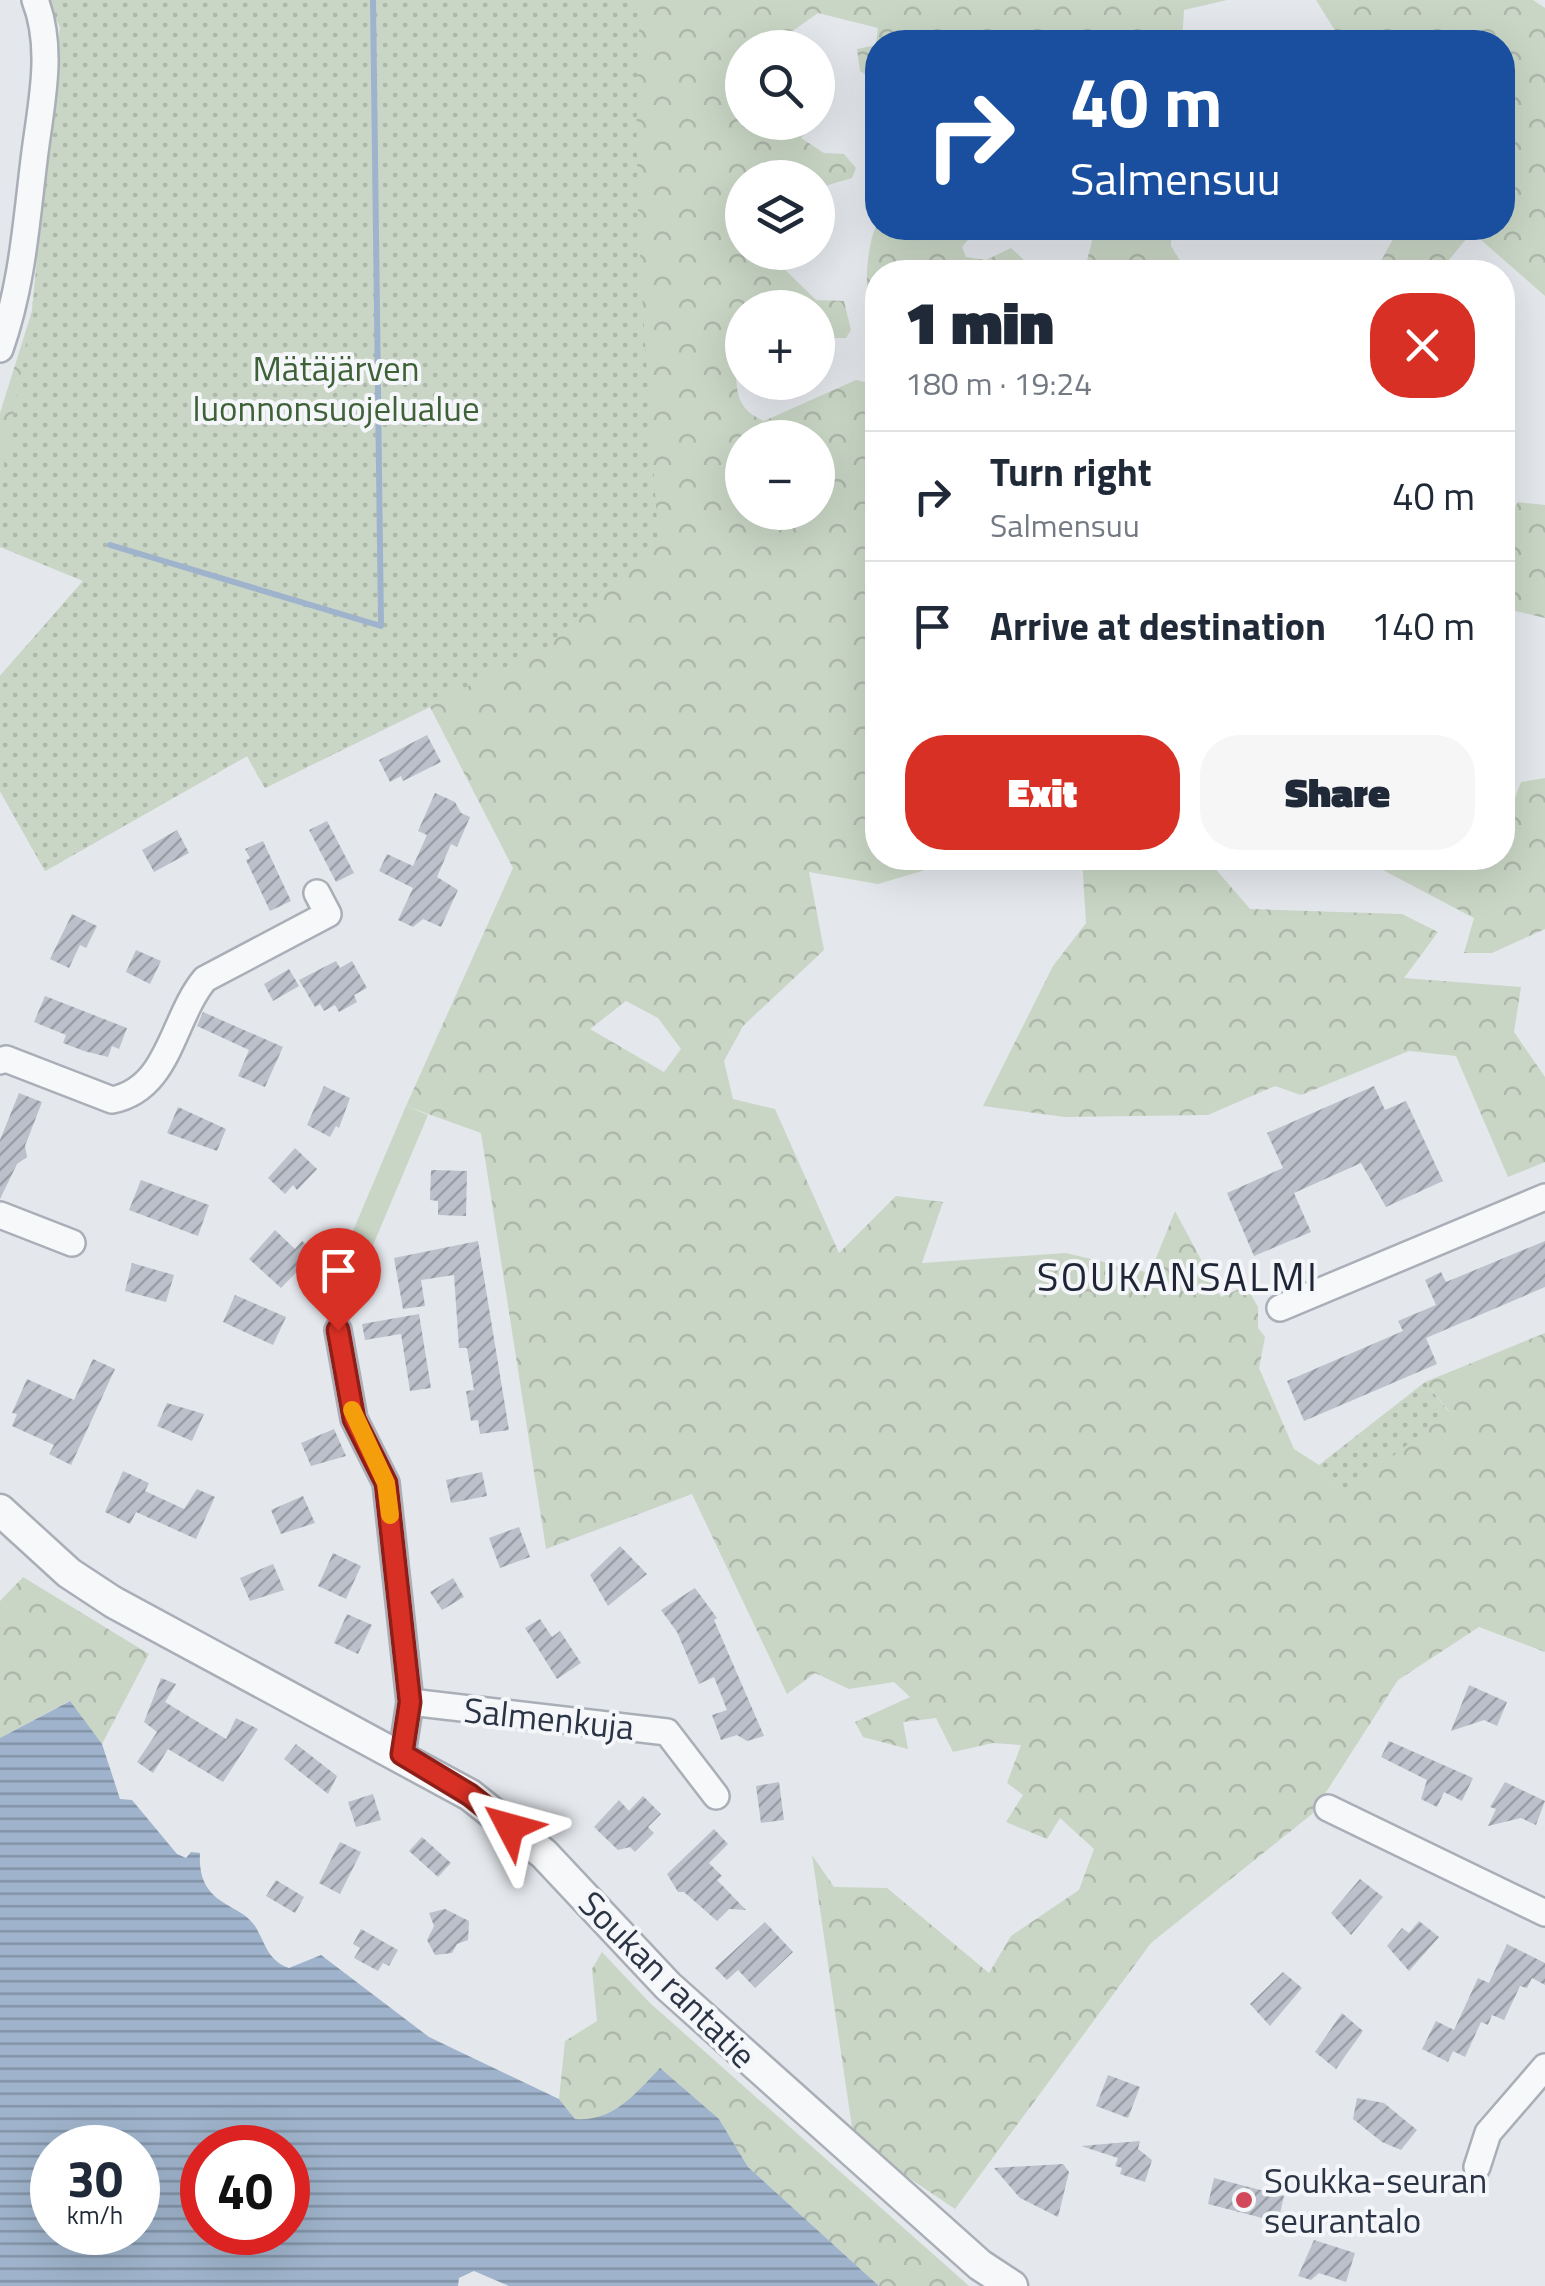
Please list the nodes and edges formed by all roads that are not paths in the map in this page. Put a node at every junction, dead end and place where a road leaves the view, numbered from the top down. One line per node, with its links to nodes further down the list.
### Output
1 (35, 0): 2 (street)
2 (0, 349)
3 (318, 893): 4 (street)
4 (0, 1061)
5 (1545, 1197): 8 (street)
6 (0, 1215): 7 (street)
7 (72, 1243)
8 (1280, 1308)
9 (338, 1330): 11 (street)
10 (0, 1510): 12 (street, Soukan rantatie)
11 (410, 1702): 12 (street); 13 (street, Salmenkuja)
12 (402, 1754): 18 (street, Soukan rantatie)
13 (716, 1796)
14 (1328, 1808): 15 (street)
15 (1545, 1913)
16 (1545, 2067): 17 (street)
17 (1477, 2167)
18 (1012, 2286)

